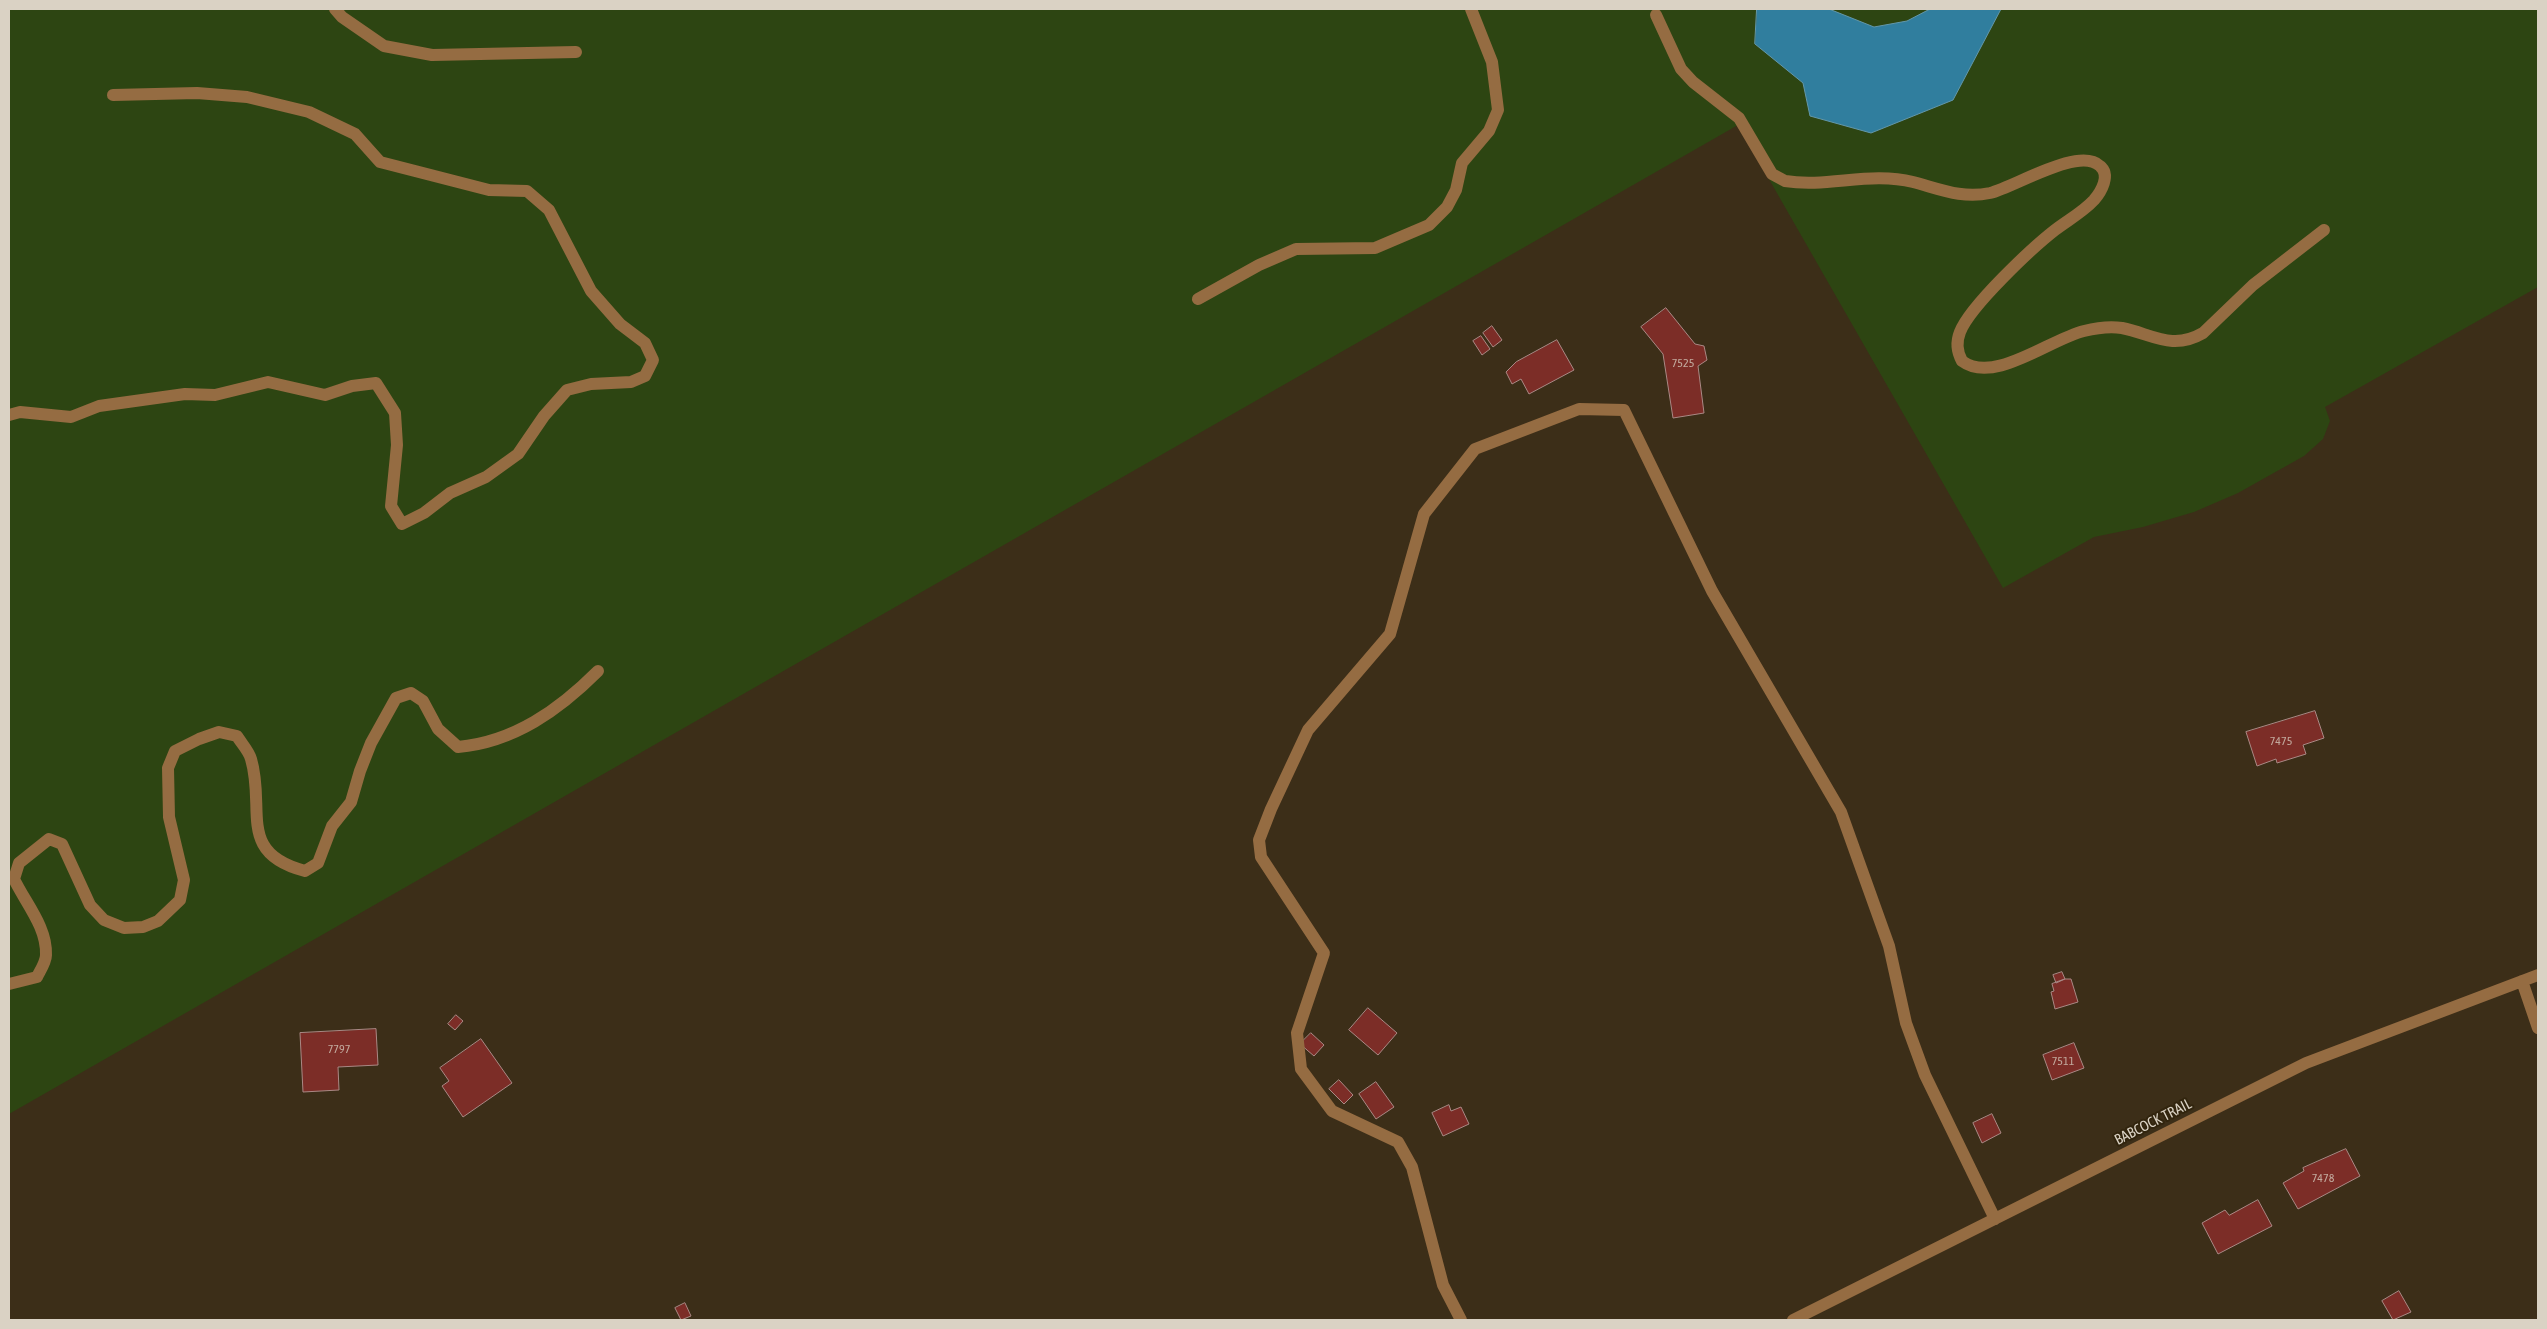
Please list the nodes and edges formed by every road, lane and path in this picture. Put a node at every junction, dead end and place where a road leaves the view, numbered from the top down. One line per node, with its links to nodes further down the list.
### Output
1 (335, 9): 4 (street)
2 (1471, 9): 7 (street)
3 (1656, 15): 6 (street)
4 (576, 52)
5 (113, 95): 8 (street)
6 (2324, 230)
7 (1198, 300)
8 (9, 415)
9 (598, 671): 12 (street)
10 (2538, 975): 11 (street, BABCOCK TRAIL)
11 (2522, 981): 13 (street); 14 (street, BABCOCK TRAIL)
12 (9, 984)
13 (2538, 1028)
14 (1995, 1219): 15 (street); 16 (street, BABCOCK TRAIL)
15 (1461, 1320)
16 (1793, 1320)

